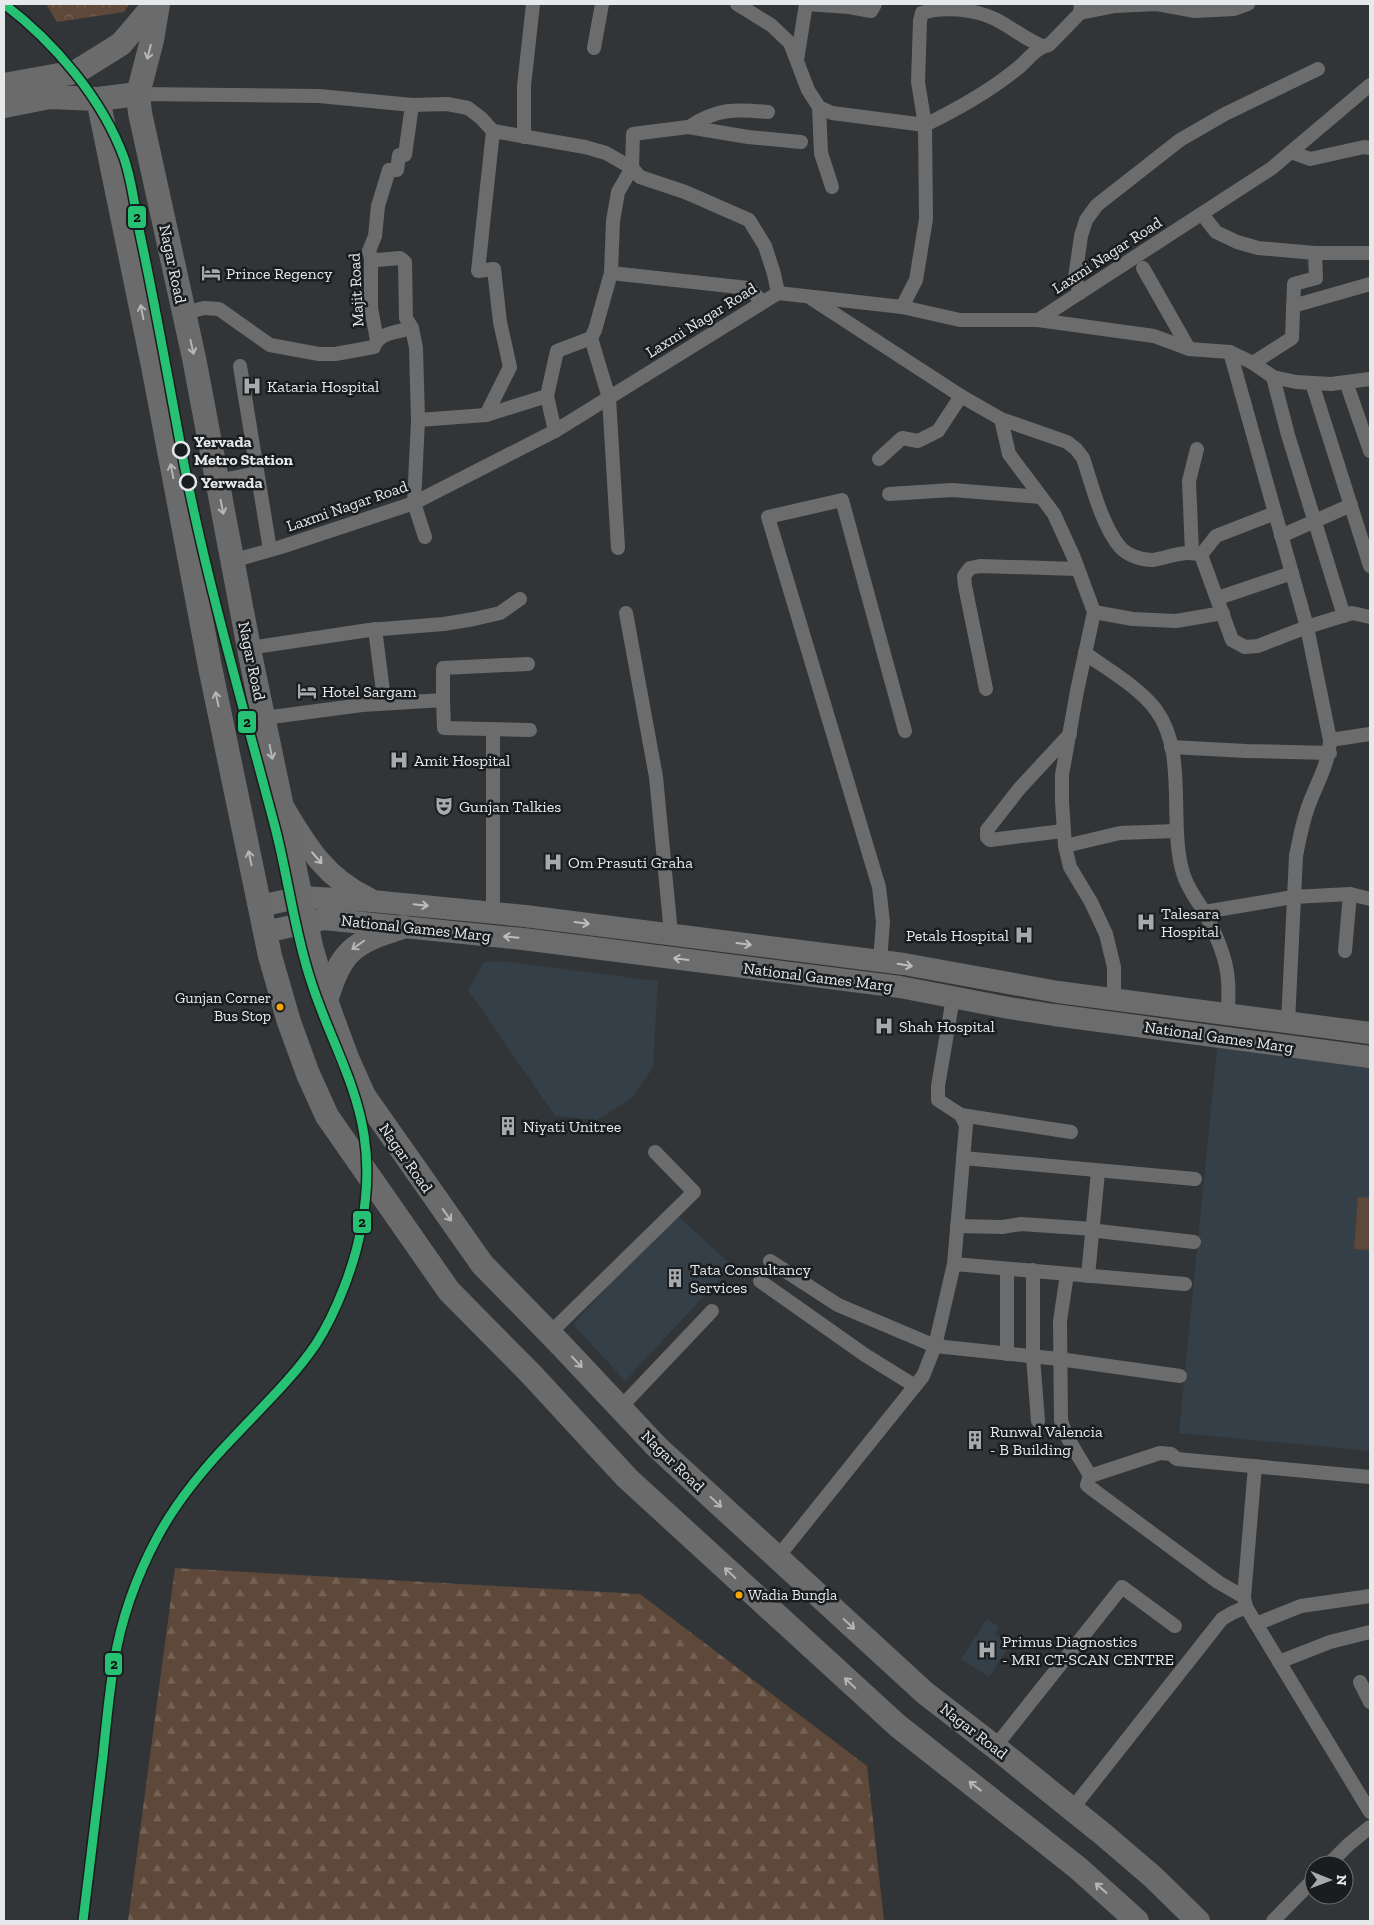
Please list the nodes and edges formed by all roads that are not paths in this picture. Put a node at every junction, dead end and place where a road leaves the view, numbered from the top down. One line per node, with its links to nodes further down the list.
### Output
1 (157, 4): 14 (highway); 15 (highway, Nagar Road, one-way to 15)
2 (533, 4): 23 (street)
3 (602, 4): 10 (street)
4 (737, 4): 11 (street)
5 (806, 4): 6 (street); 11 (street)
6 (875, 4)
7 (1248, 4): 8 (street)
8 (1081, 8): 9 (street)
9 (1042, 46): 20 (street); 20 (street)
10 (594, 48)
11 (797, 60): 18 (street)
12 (1318, 69): 37 (street)
13 (1370, 85): 26 (street, Laxmi Nagar Road)
14 (25, 92): 16 (highway)
15 (138, 94): 16 (highway); 17 (street); 42 (highway, Nagar Road)
16 (98, 98): 114 (highway, one-way to 16)
17 (412, 105): 22 (street); 32 (street, Majit Road)
18 (819, 107): 20 (street); 28 (street)
19 (768, 112): 21 (street)
20 (925, 124): 41 (street)
21 (689, 127): 24 (street); 27 (street)
22 (493, 131): 23 (street); 58 (street)
23 (524, 137): 27 (street)
24 (801, 142)
25 (1370, 148): 26 (street)
26 (1291, 152): 29 (street, Laxmi Nagar Road)
27 (632, 168): 34 (street); 36 (street)
28 (832, 187)
29 (1202, 214): 31 (street); 37 (street, Laxmi Nagar Road)
30 (1370, 252): 31 (street)
31 (1315, 253): 40 (street)
32 (371, 258): 44 (street); 46 (street, Majit Road)
33 (1143, 268): 47 (street)
34 (612, 273): 39 (street); 45 (street)
35 (1370, 284): 40 (street)
36 (778, 293): 38 (street, Laxmi Nagar Road); 39 (street, Laxmi Nagar Road)
37 (1080, 293): 43 (street, Laxmi Nagar Road)
38 (809, 297): 41 (street, Laxmi Nagar Road); 56 (street)
39 (763, 302): 57 (street, Laxmi Nagar Road)
40 (1294, 306): 49 (street)
41 (902, 307): 43 (street, Laxmi Nagar Road)
42 (184, 313): 46 (street); 66 (highway, Nagar Road, one-way to 66)
43 (1038, 320): 47 (street)
44 (412, 328): 46 (street); 60 (street)
45 (591, 338): 55 (street); 57 (street)
46 (377, 340)
47 (1189, 348): 48 (street)
48 (1230, 352): 49 (street); 71 (street)
49 (1253, 363): 51 (street)
50 (240, 366): 65 (street)
51 (1274, 377): 54 (street); 72 (street)
52 (1370, 380): 53 (street)
53 (1346, 382): 54 (street); 63 (street)
54 (1312, 383): 70 (street)
55 (546, 396): 58 (street); 61 (street)
56 (960, 396): 59 (street); 64 (street)
57 (609, 398): 61 (street, Laxmi Nagar Road); 75 (street)
58 (486, 415): 60 (street)
59 (1001, 419): 68 (street); 77 (street)
60 (418, 420): 69 (street)
61 (555, 431): 69 (street, Laxmi Nagar Road)
62 (1197, 449): 77 (street)
63 (1370, 450)
64 (879, 459)
65 (257, 473): 66 (street); 76 (street)
66 (217, 482): 78 (highway, Nagar Road, one-way to 78)
67 (889, 494): 68 (street)
68 (1041, 497): 80 (street)
69 (414, 503): 74 (street); 76 (street, Laxmi Nagar Road)
70 (1351, 505): 72 (street); 79 (street)
71 (1275, 513): 73 (street); 77 (street)
72 (1314, 521): 73 (street); 87 (street)
73 (1281, 536): 81 (street)
74 (425, 537)
75 (618, 548)
76 (270, 550): 78 (street, Laxmi Nagar Road)
77 (1196, 553): 82 (street)
78 (232, 561): 91 (highway, Nagar Road)
79 (1370, 566)
80 (1077, 569): 84 (street); 94 (street)
81 (1292, 573): 82 (street); 89 (street)
82 (1218, 598): 86 (street)
83 (520, 599): 90 (street)
84 (1094, 612): 86 (street); 92 (street)
85 (626, 613): 120 (street)
86 (1223, 613): 89 (street)
87 (1344, 616): 88 (street); 89 (street)
88 (1370, 617)
89 (1307, 627): 103 (street)
90 (376, 629): 91 (street); 95 (street)
91 (249, 648): 97 (highway, Nagar Road)
92 (1085, 653): 101 (street); 104 (street)
93 (528, 664): 96 (street)
94 (986, 689)
95 (383, 691)
96 (443, 700): 97 (street); 98 (street)
97 (264, 718): 105 (highway, Nagar Road, one-way to 105)
98 (493, 730): 99 (street); 115 (street)
99 (530, 730)
100 (905, 731): 122 (street)
101 (1070, 733): 106 (street); 106 (street)
102 (1370, 734): 103 (street)
103 (1330, 746): 104 (street); 110 (street)
104 (1171, 747): 107 (street)
105 (282, 802): 111 (highway, Nagar Road); 113 (main road, one-way to 113)
106 (1063, 831): 108 (street)
107 (1176, 831): 108 (street); 116 (street)
108 (1065, 846): 125 (street)
109 (1350, 894): 110 (street); 112 (street); 121 (street)
110 (1293, 896): 116 (street); 128 (street)
111 (301, 897): 113 (main road, National Games Marg); 114 (main road, National Games Marg); 117 (highway, Nagar Road)
112 (1370, 899)
113 (372, 901): 115 (main road, National Games Marg, one-way to 115)
114 (260, 906): 119 (highway)
115 (493, 912): 120 (main road, National Games Marg, one-way to 120)
116 (1204, 912): 127 (street)
117 (306, 922): 118 (main road, National Games Marg); 119 (main road, National Games Marg); 126 (highway, Nagar Road)
118 (403, 927): 124 (main road, National Games Marg, one-way to 118); 126 (highway, one-way to 126)
119 (265, 932): 178 (highway, one-way to 119)
120 (671, 934): 122 (main road, National Games Marg, one-way to 122)
121 (1346, 951)
122 (880, 961): 123 (main road, National Games Marg, one-way to 123)
123 (957, 974): 125 (main road, National Games Marg); 128 (main road)
124 (953, 998): 128 (main road); 132 (main road, National Games Marg); 133 (street)
125 (1114, 1000): 127 (main road, National Games Marg)
126 (326, 1001): 151 (highway, Nagar Road, one-way to 151)
127 (1228, 1015): 128 (main road, National Games Marg)
128 (1297, 1032): 129 (main road, National Games Marg); 130 (main road); 131 (main road)
129 (1370, 1034)
130 (1370, 1042)
131 (1370, 1049)
132 (1370, 1057)
133 (961, 1115): 134 (street); 136 (street)
134 (1071, 1132)
135 (655, 1152): 151 (street)
136 (963, 1158): 137 (street); 139 (street)
137 (1098, 1172): 138 (street); 140 (street)
138 (1195, 1179)
139 (957, 1226): 140 (street); 143 (street)
140 (1093, 1229): 141 (street); 147 (street)
141 (1194, 1242)
142 (770, 1261): 152 (street)
143 (954, 1264): 144 (street); 152 (street)
144 (1008, 1268): 145 (street); 153 (street)
145 (1033, 1270): 146 (street); 154 (street)
146 (1067, 1274): 147 (street); 155 (street)
147 (1088, 1276): 149 (street)
148 (760, 1281): 157 (street)
149 (1185, 1284)
150 (712, 1311): 158 (street)
151 (550, 1334): 158 (highway, Nagar Road, one-way to 158)
152 (935, 1346): 153 (street); 157 (street)
153 (1007, 1354): 154 (street)
154 (1033, 1357): 155 (street); 159 (street)
155 (1059, 1359): 156 (street); 161 (street)
156 (1180, 1376)
157 (915, 1386): 163 (street)
158 (620, 1408): 163 (highway, Nagar Road, one-way to 163)
159 (1038, 1421)
160 (1255, 1466): 161 (street); 162 (street); 165 (street)
161 (1090, 1476): 165 (street)
162 (1370, 1477)
163 (777, 1558): 172 (highway, Nagar Road, one-way to 172)
164 (1370, 1596): 166 (street)
165 (1245, 1602): 166 (street); 173 (street)
166 (1256, 1624): 169 (street)
167 (1175, 1626): 172 (street)
168 (1370, 1632): 169 (street)
169 (1279, 1662): 174 (street)
170 (1360, 1682): 171 (street)
171 (1370, 1702)
172 (996, 1747): 173 (highway, Nagar Road)
173 (1072, 1808): 179 (highway, Nagar Road)
174 (1370, 1812)
175 (1370, 1827): 176 (street)
176 (1338, 1855)
177 (1304, 1889): 180 (street)
178 (1137, 1921)
179 (1198, 1921)
180 (1272, 1921)

